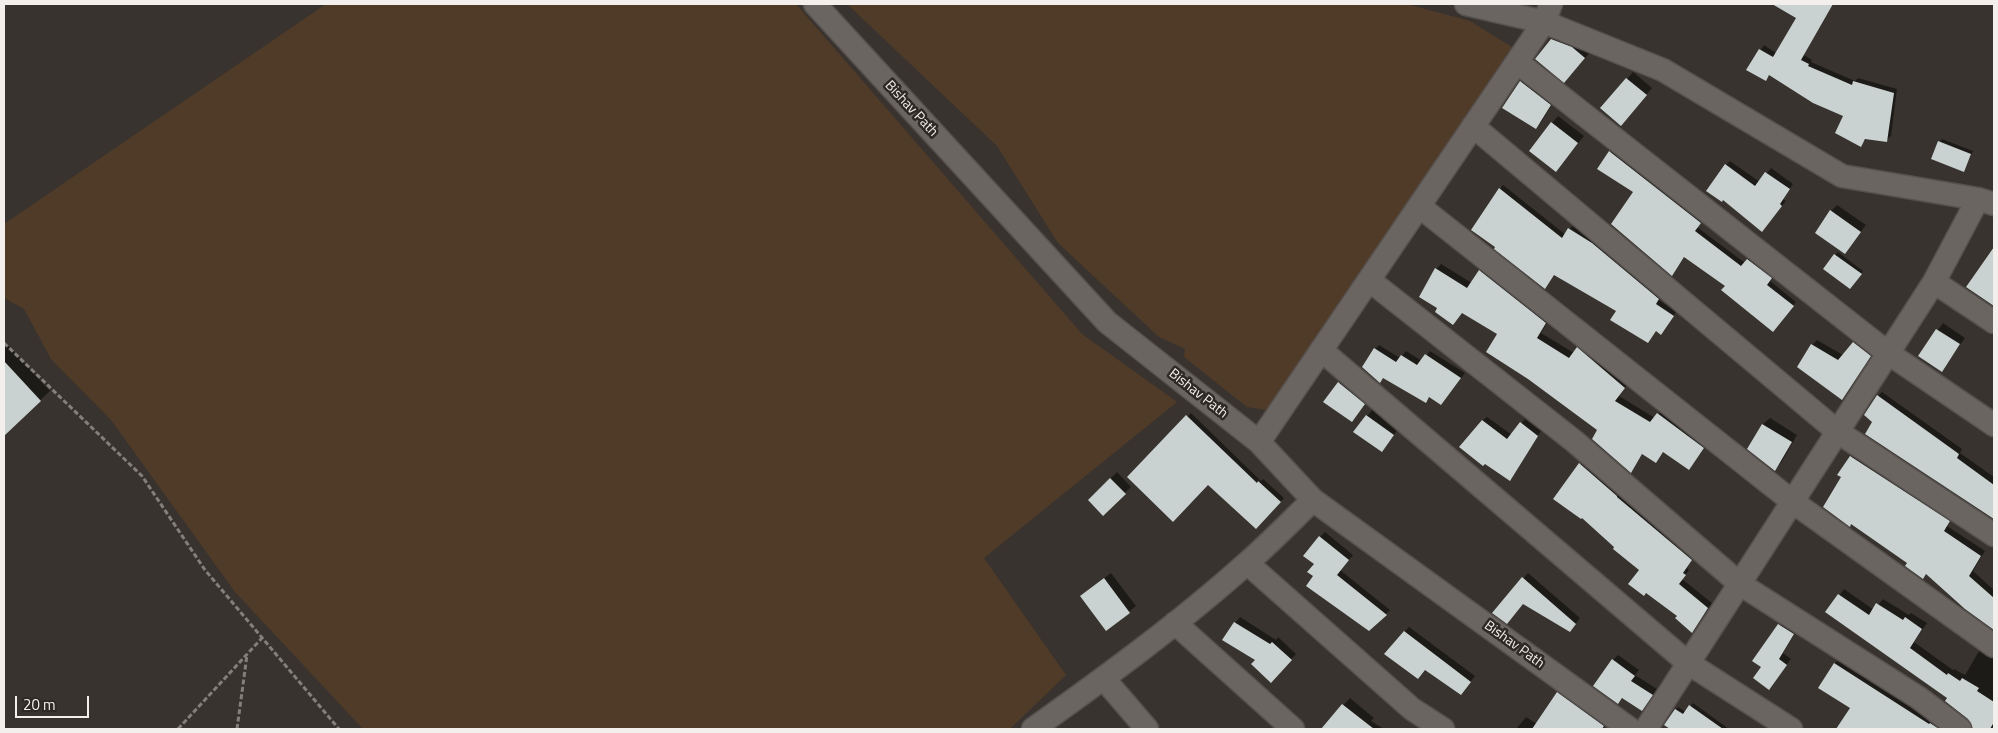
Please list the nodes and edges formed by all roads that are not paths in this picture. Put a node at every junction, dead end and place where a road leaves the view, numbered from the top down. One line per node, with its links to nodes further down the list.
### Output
1 (815, 4): 15 (street, Bishav Path)
2 (1466, 4): 3 (street)
3 (1547, 13): 4 (street); 6 (street)
4 (1517, 62): 5 (street); 12 (street)
5 (1473, 126): 7 (street); 14 (street)
6 (1986, 201): 9 (street)
7 (1419, 206): 8 (street); 17 (street)
8 (1369, 280): 11 (street); 20 (street)
9 (1934, 282): 10 (street); 12 (street)
10 (1994, 322)
11 (1321, 350): 15 (street); 23 (street)
12 (1888, 353): 13 (street); 14 (street)
13 (1994, 425)
14 (1838, 432): 17 (street); 18 (street)
15 (1259, 442): 16 (street, Bishav Path)
16 (1313, 500): 19 (street); 29 (street, Bishav Path)
17 (1793, 502): 20 (street); 22 (street)
18 (1994, 535)
19 (1247, 563): 21 (street); 28 (street)
20 (1740, 584): 23 (street); 32 (street)
21 (1175, 623): 24 (street); 27 (street)
22 (1994, 646)
23 (1688, 663): 30 (street); 31 (street)
24 (1104, 679): 25 (street); 26 (street)
25 (1033, 729)
26 (1147, 729)
27 (1293, 729)
28 (1442, 729)
29 (1630, 729)
30 (1646, 729)
31 (1791, 729)
32 (1960, 729)

